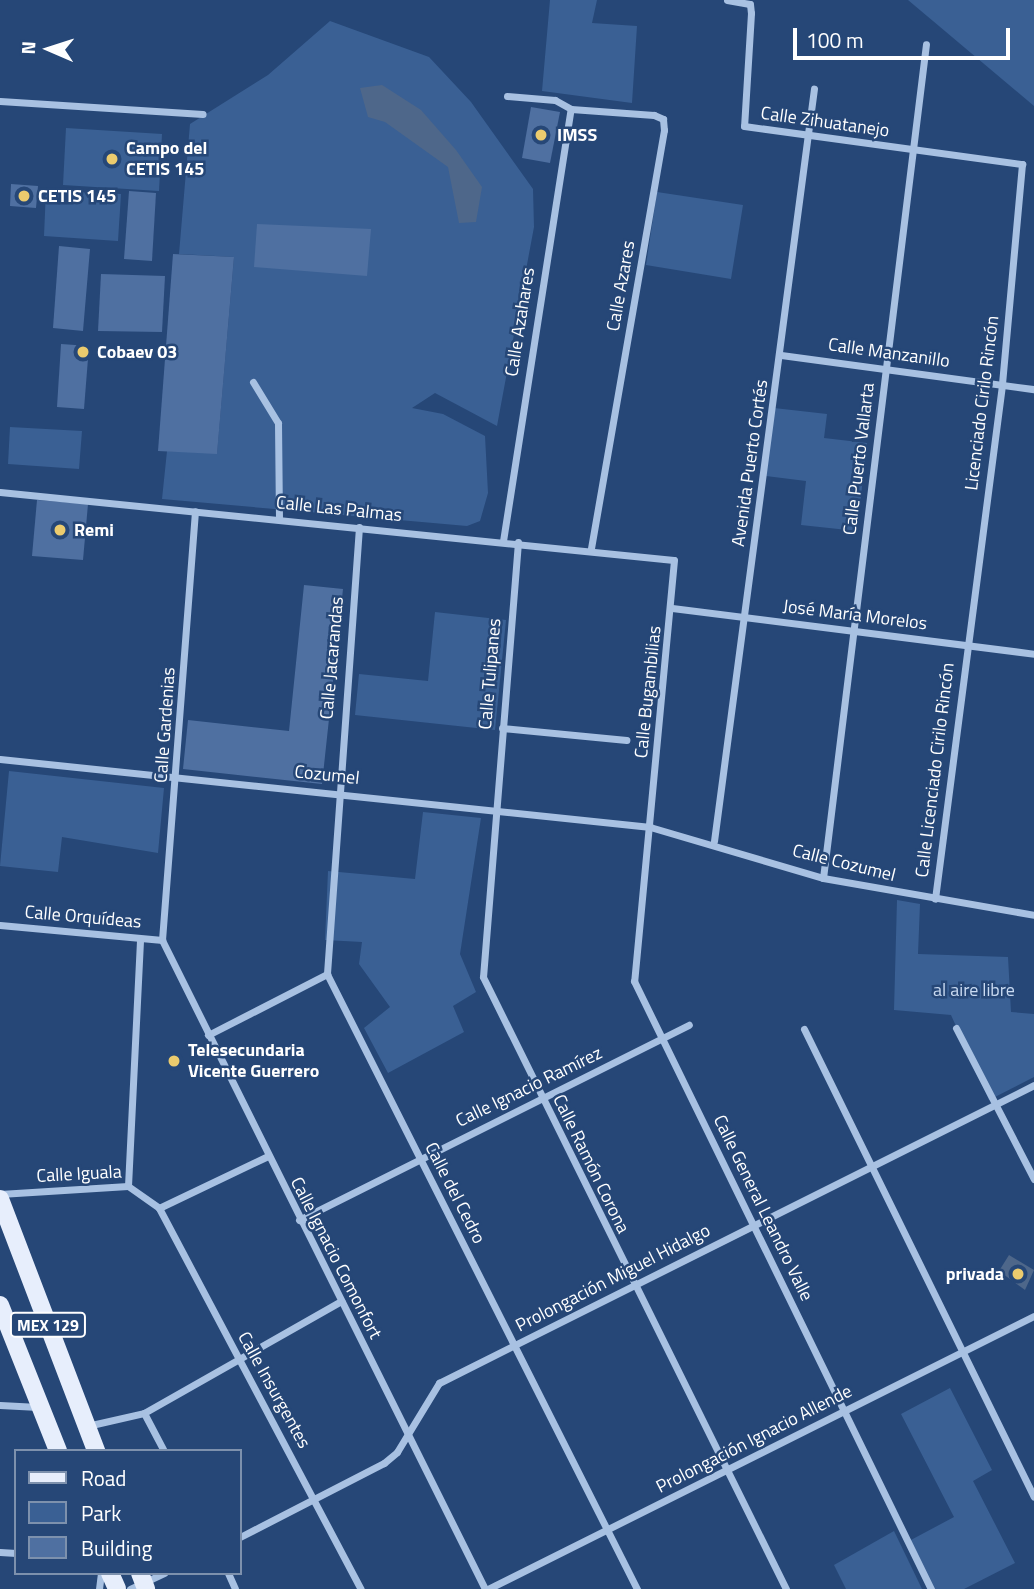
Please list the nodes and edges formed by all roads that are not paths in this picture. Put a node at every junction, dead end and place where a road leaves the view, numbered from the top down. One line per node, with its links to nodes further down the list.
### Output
1 (727, 0): 8 (street, Calle Zihuatanejo)
2 (926, 44): 9 (street, Calle Puerto Vallarta)
3 (814, 89): 8 (street, Avenida Puerto Cortés)
4 (507, 96): 6 (street)
5 (0, 101): 7 (street)
6 (572, 109): 20 (street, Calle Azahares); 22 (street, Calle Azares)
7 (204, 114)
8 (809, 135): 9 (street, Calle Zihuatanejo); 11 (street, Avenida Puerto Cortés)
9 (912, 150): 10 (street, Calle Zihuatanejo); 12 (street, Calle Puerto Vallarta)
10 (1022, 164): 14 (street, Licenciado Cirilo Rincón)
11 (780, 355): 12 (street, Calle Manzanillo); 25 (street, Avenida Puerto Cortés)
12 (886, 367): 14 (street, Calle Manzanillo); 26 (street, Calle Puerto Vallarta)
13 (253, 382): 18 (street)
14 (1002, 385): 15 (street, Calle Manzanillo); 27 (street, Licenciado Cirilo Rincón)
15 (1034, 389)
16 (0, 492): 17 (street, Calle Las Palmas)
17 (195, 511): 18 (street, Calle Las Palmas); 32 (street, Calle Gardenias)
18 (279, 519): 19 (street, Calle Las Palmas)
19 (359, 527): 20 (street, Calle Las Palmas); 33 (street, Calle Jacarandas)
20 (503, 541): 21 (street, Calle Las Palmas)
21 (518, 542): 22 (street, Calle Las Palmas); 29 (street, Calle Tulipanes)
22 (591, 549): 23 (street, Calle Las Palmas)
23 (674, 560): 24 (street, Calle Bugambilias)
24 (672, 608): 25 (street, José María Morelos); 35 (street, Calle Bugambilias)
25 (744, 617): 26 (street, José María Morelos); 36 (street, Avenida Puerto Cortés)
26 (854, 630): 27 (street, José María Morelos); 37 (street, Calle Puerto Vallarta)
27 (966, 645): 28 (street, José María Morelos); 38 (street, Calle Licenciado Cirilo Rincón)
28 (1034, 654)
29 (502, 728): 30 (street); 34 (street, Calle Tulipanes)
30 (626, 740)
31 (0, 759): 32 (street, Cozumel)
32 (177, 775): 33 (street, Cozumel); 42 (street, Calle Gardenias)
33 (337, 792): 34 (street, Cozumel); 43 (street, Calle del Cedro)
34 (494, 809): 35 (street, Cozumel); 50 (street, Calle Ramón Corona)
35 (650, 827): 36 (street, Calle Cozumel); 48 (street, Calle General Leandro Valle)
36 (714, 841): 37 (street, Calle Cozumel)
37 (823, 878): 38 (street, Calle Cozumel)
38 (935, 899): 39 (street, Calle Cozumel)
39 (1034, 915)
40 (0, 925): 41 (street, Calle Orquídeas)
41 (140, 939): 42 (street, Calle Orquídeas); 56 (street)
42 (162, 940): 47 (street, Calle Ignacio Comonfort)
43 (327, 974): 47 (street); 53 (street, Calle del Cedro)
44 (689, 1025): 48 (street, Calle Ignacio Ramírez)
45 (956, 1028): 51 (street)
46 (804, 1029): 54 (street)
47 (208, 1035): 52 (street, Calle Ignacio Comonfort)
48 (661, 1038): 50 (street, Calle Ignacio Ramírez); 60 (street, Calle General Leandro Valle)
49 (1034, 1085): 51 (street, Prolongación Miguel Hidalgo)
50 (542, 1101): 53 (street, Calle Ignacio Ramírez); 61 (street, Calle Ramón Corona)
51 (996, 1103): 54 (street, Prolongación Miguel Hidalgo); 55 (street)
52 (266, 1157): 58 (street); 59 (street, Calle Ignacio Comonfort)
53 (419, 1157): 59 (street, Calle Ignacio Ramírez); 65 (street, Calle del Cedro)
54 (872, 1164): 60 (street, Prolongación Miguel Hidalgo); 66 (street)
55 (1034, 1179)
56 (128, 1186): 57 (street, Calle Iguala); 58 (street, Calle Iguala)
57 (0, 1196): 72 (main road, MEX 129)
58 (159, 1208): 67 (street, Calle Insurgentes)
59 (299, 1220): 62 (street, Calle Ignacio Comonfort)
60 (755, 1223): 61 (street, Prolongación Miguel Hidalgo); 70 (street, Calle General Leandro Valle)
61 (634, 1286): 65 (street, Prolongación Miguel Hidalgo); 77 (street, Calle Ramón Corona)
62 (341, 1301): 67 (street); 73 (street, Calle Ignacio Comonfort)
63 (0, 1305): 69 (main road, MEX 129)
64 (1034, 1316): 66 (street, Prolongación Ignacio Allende)
65 (514, 1346): 73 (street, Prolongación Miguel Hidalgo); 80 (street, Calle del Cedro)
66 (963, 1352): 70 (street, Prolongación Ignacio Allende); 78 (street)
67 (237, 1357): 71 (street); 79 (street, Calle Insurgentes)
68 (0, 1405): 69 (street)
69 (39, 1407): 74 (main road, MEX 129)
70 (844, 1411): 77 (street, Prolongación Ignacio Allende); 88 (street, Calle General Leandro Valle)
71 (144, 1413): 72 (street); 76 (street)
72 (87, 1426): 75 (main road, MEX 129)
73 (408, 1433): 79 (street, Prolongación Miguel Hidalgo); 85 (street, Calle Ignacio Comonfort)
74 (57, 1449)
75 (95, 1449)
76 (163, 1449)
77 (727, 1470): 80 (street, Prolongación Ignacio Allende); 87 (street, Calle Ramón Corona)
78 (1034, 1497)
79 (316, 1498): 81 (street, Prolongación Miguel Hidalgo); 84 (street, Calle Insurgentes)
80 (609, 1531): 85 (street, Prolongación Ignacio Allende); 86 (street, Calle del Cedro)
81 (242, 1536)
82 (160, 1575): 83 (street)
83 (140, 1584)
84 (361, 1589)
85 (486, 1589)
86 (637, 1589)
87 (786, 1589)
88 (931, 1589)

